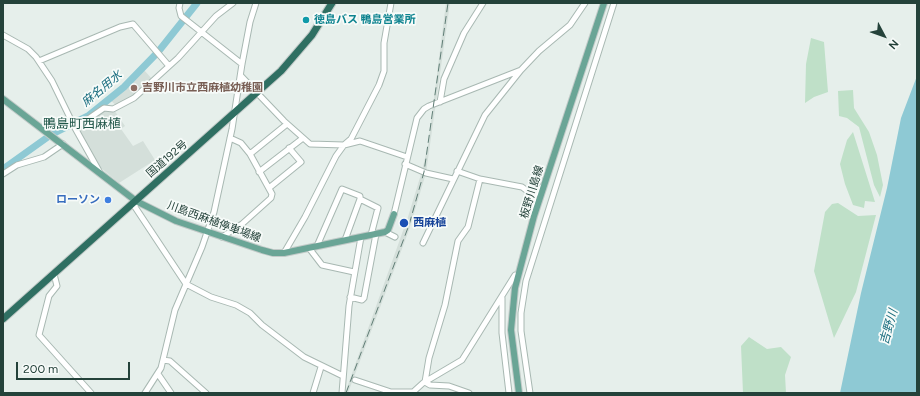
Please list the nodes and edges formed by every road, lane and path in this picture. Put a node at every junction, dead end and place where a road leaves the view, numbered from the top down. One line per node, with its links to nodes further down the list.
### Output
1 (180, 3): 10 (street)
2 (233, 3): 10 (street)
3 (256, 3): 13 (street)
4 (332, 3): 17 (highway, 国道192号)
5 (391, 3): 26 (street)
6 (483, 3): 19 (street)
7 (585, 3): 15 (street)
8 (604, 3): 37 (main road, 板野川島線)
9 (614, 3): 78 (street)
10 (202, 33): 13 (street); 14 (street)
11 (3, 35): 12 (street)
12 (39, 61): 14 (street); 22 (street)
13 (242, 64): 16 (street)
14 (169, 66): 22 (street)
15 (520, 70): 19 (street); 32 (street)
16 (241, 76): 17 (street); 20 (street)
17 (258, 93): 20 (highway, 国道192号); 21 (street)
18 (3, 98): 25 (main road, 川島西麻植停車場線)
19 (440, 102): 29 (street)
20 (233, 115): 23 (street); 41 (highway, 国道192号)
21 (287, 124): 24 (street); 28 (street)
22 (74, 126): 31 (street)
23 (230, 138): 28 (street); 44 (street)
24 (303, 138): 26 (street); 27 (street)
25 (63, 144): 31 (main road, 川島西麻植停車場線); 34 (street)
26 (344, 144): 29 (street); 54 (street)
27 (290, 148): 33 (street); 38 (street)
28 (250, 154): 33 (street)
29 (407, 157): 30 (street)
30 (405, 164): 35 (street); 42 (street)
31 (99, 171): 41 (main road, 川島西麻植停車場線)
32 (457, 171): 35 (street); 36 (street)
33 (259, 172): 38 (street)
34 (3, 174)
35 (453, 179): 51 (street)
36 (480, 179): 39 (street); 67 (street)
37 (546, 183): 39 (street); 43 (main road, 板野川島線)
38 (268, 188): 47 (street)
39 (534, 196): 43 (street)
40 (360, 199): 46 (street); 50 (street); 52 (street)
41 (136, 201): 44 (main road, 川島西麻植停車場線); 56 (highway, 国道192号); 58 (street)
42 (394, 214): 45 (main road)
43 (534, 216): 57 (main road, 板野川島線)
44 (207, 232): 47 (main road, 川島西麻植停車場線); 58 (street)
45 (385, 232): 46 (main road, 川島西麻植停車場線); 49 (street)
46 (374, 234): 48 (main road, 川島西麻植停車場線); 59 (street)
47 (222, 237): 54 (main road, 川島西麻植停車場線)
48 (361, 237): 50 (main road, 川島西麻植停車場線); 55 (street)
49 (395, 237)
50 (345, 240): 52 (main road, 川島西麻植停車場線)
51 (423, 243)
52 (317, 246): 53 (main road, 川島西麻植停車場線)
53 (309, 248): 54 (main road, 川島西麻植停車場線); 55 (street)
54 (284, 253)
55 (354, 272): 59 (street)
56 (54, 274): 61 (highway, 国道192号); 69 (street)
57 (517, 276): 60 (street); 77 (main road, 板野川島線)
58 (186, 284): 62 (street); 63 (street)
59 (350, 297): 65 (street)
60 (502, 297): 67 (street); 76 (street)
61 (3, 320)
62 (163, 360): 64 (street); 72 (street)
63 (321, 366): 65 (street); 73 (street)
64 (158, 374): 70 (street); 71 (street)
65 (343, 376): 74 (street)
66 (355, 380): 68 (street)
67 (425, 382): 68 (street); 75 (street)
68 (412, 392)
69 (91, 393)
70 (145, 393)
71 (171, 393)
72 (206, 393)
73 (313, 393)
74 (342, 393)
75 (469, 393)
76 (509, 393)
77 (519, 393)
78 (530, 393)

